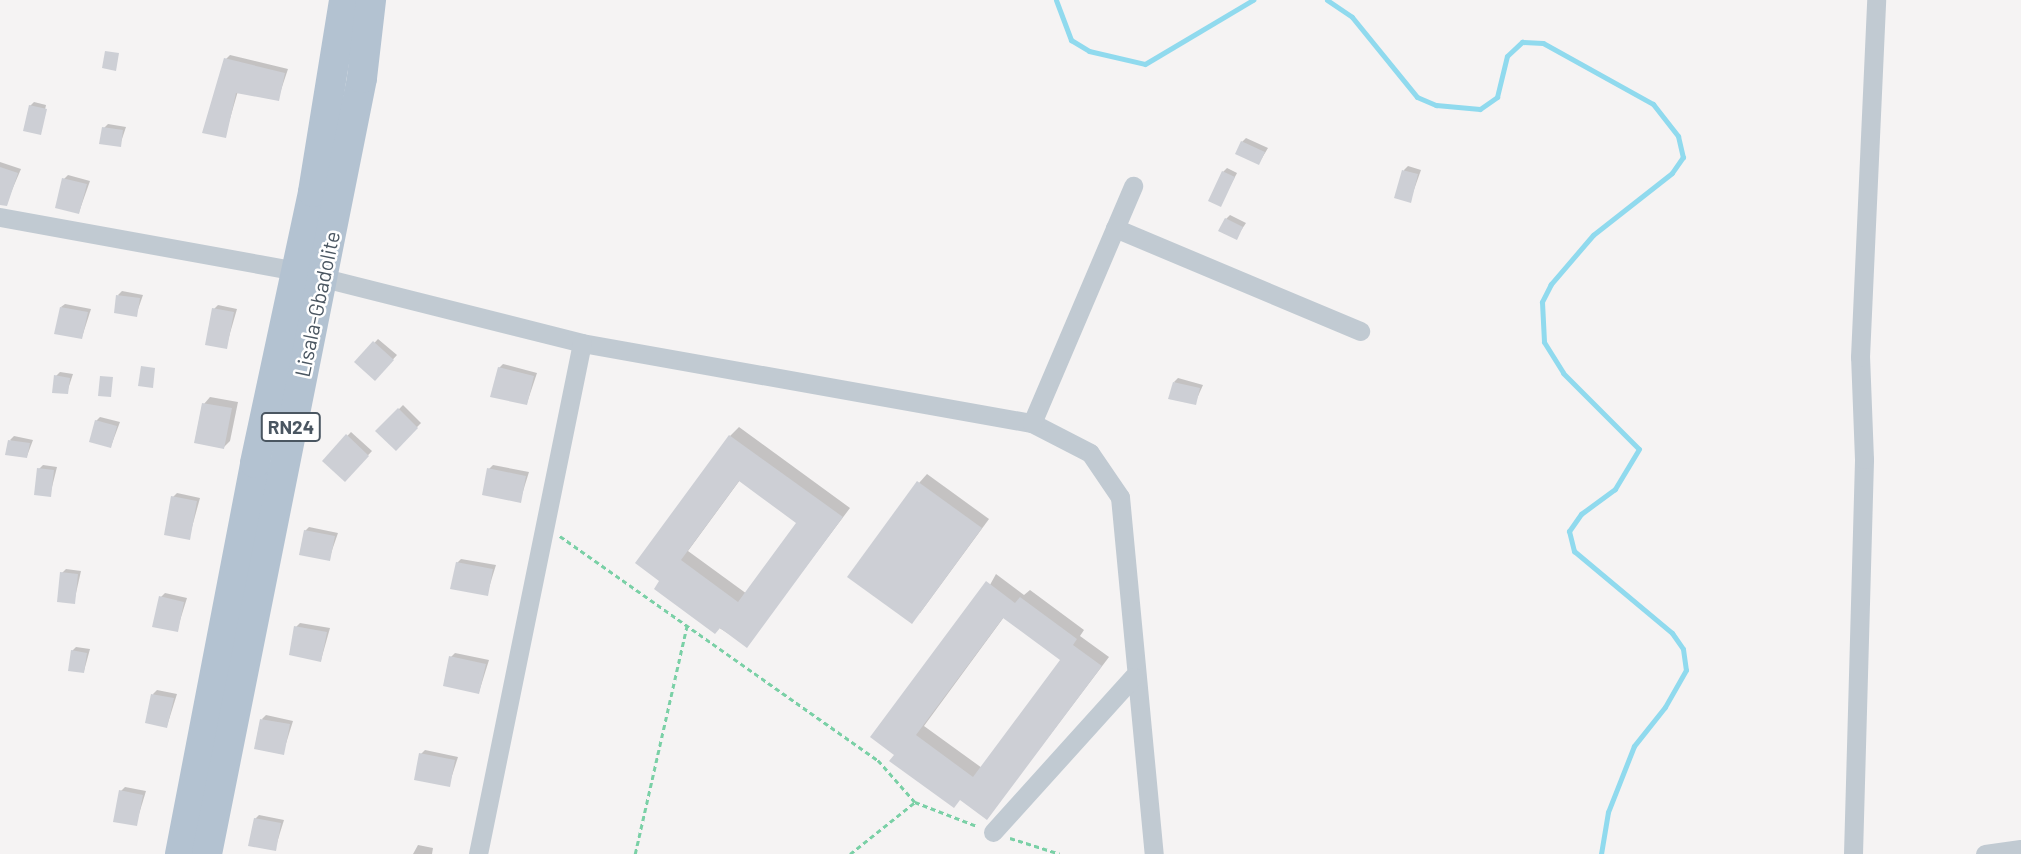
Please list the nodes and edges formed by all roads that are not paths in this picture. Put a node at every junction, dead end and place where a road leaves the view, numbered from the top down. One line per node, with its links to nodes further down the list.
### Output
1 (344, 0): 7 (main road, Lisala-Gbadolite / RN24)
2 (371, 0): 7 (main road, Lisala-Gbadolite / RN24)
3 (1876, 0): 18 (street)
4 (1133, 186): 6 (street)
5 (0, 217): 7 (street)
6 (1115, 228): 8 (street); 10 (street)
7 (309, 274): 9 (street); 14 (main road, Lisala-Gbadolite / RN24); 15 (main road, Lisala-Gbadolite / RN24)
8 (1360, 331)
9 (582, 343): 10 (street); 16 (street)
10 (1032, 423): 11 (street)
11 (1133, 677): 12 (street); 17 (street)
12 (993, 832)
13 (2021, 849): 19 (street)
14 (180, 854)
15 (206, 854)
16 (478, 854)
17 (1154, 854)
18 (1853, 854)
19 (1985, 854)

